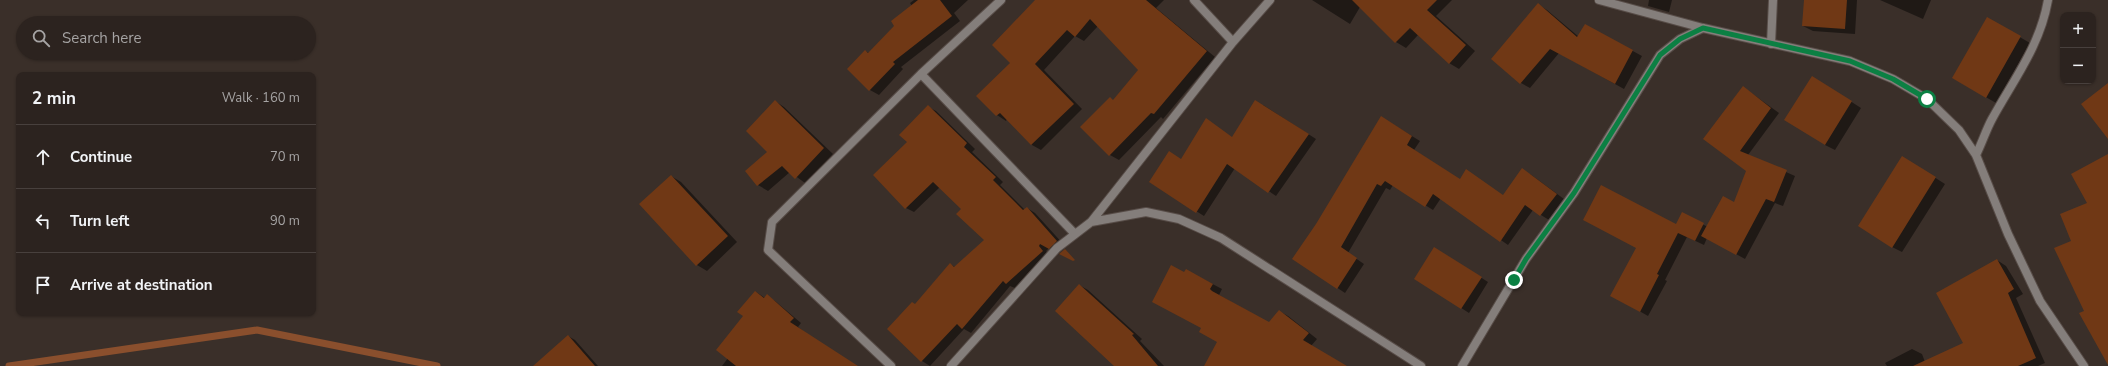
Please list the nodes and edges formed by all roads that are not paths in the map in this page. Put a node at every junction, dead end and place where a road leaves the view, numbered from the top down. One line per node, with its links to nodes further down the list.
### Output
1 (1001, 0): 10 (street)
2 (1194, 0): 8 (street)
3 (1270, 0): 8 (street)
4 (1599, 0): 7 (street)
5 (1773, 0): 9 (street)
6 (2048, 0): 11 (street)
7 (1703, 28): 9 (street); 17 (street)
8 (1233, 42): 12 (street)
9 (1771, 44): 11 (street)
10 (921, 74): 13 (street); 15 (street)
11 (1976, 155): 18 (street)
12 (1091, 222): 13 (street); 16 (street)
13 (1075, 234): 14 (street)
14 (956, 364)
15 (891, 366)
16 (1421, 366)
17 (1462, 366)
18 (2084, 366)

